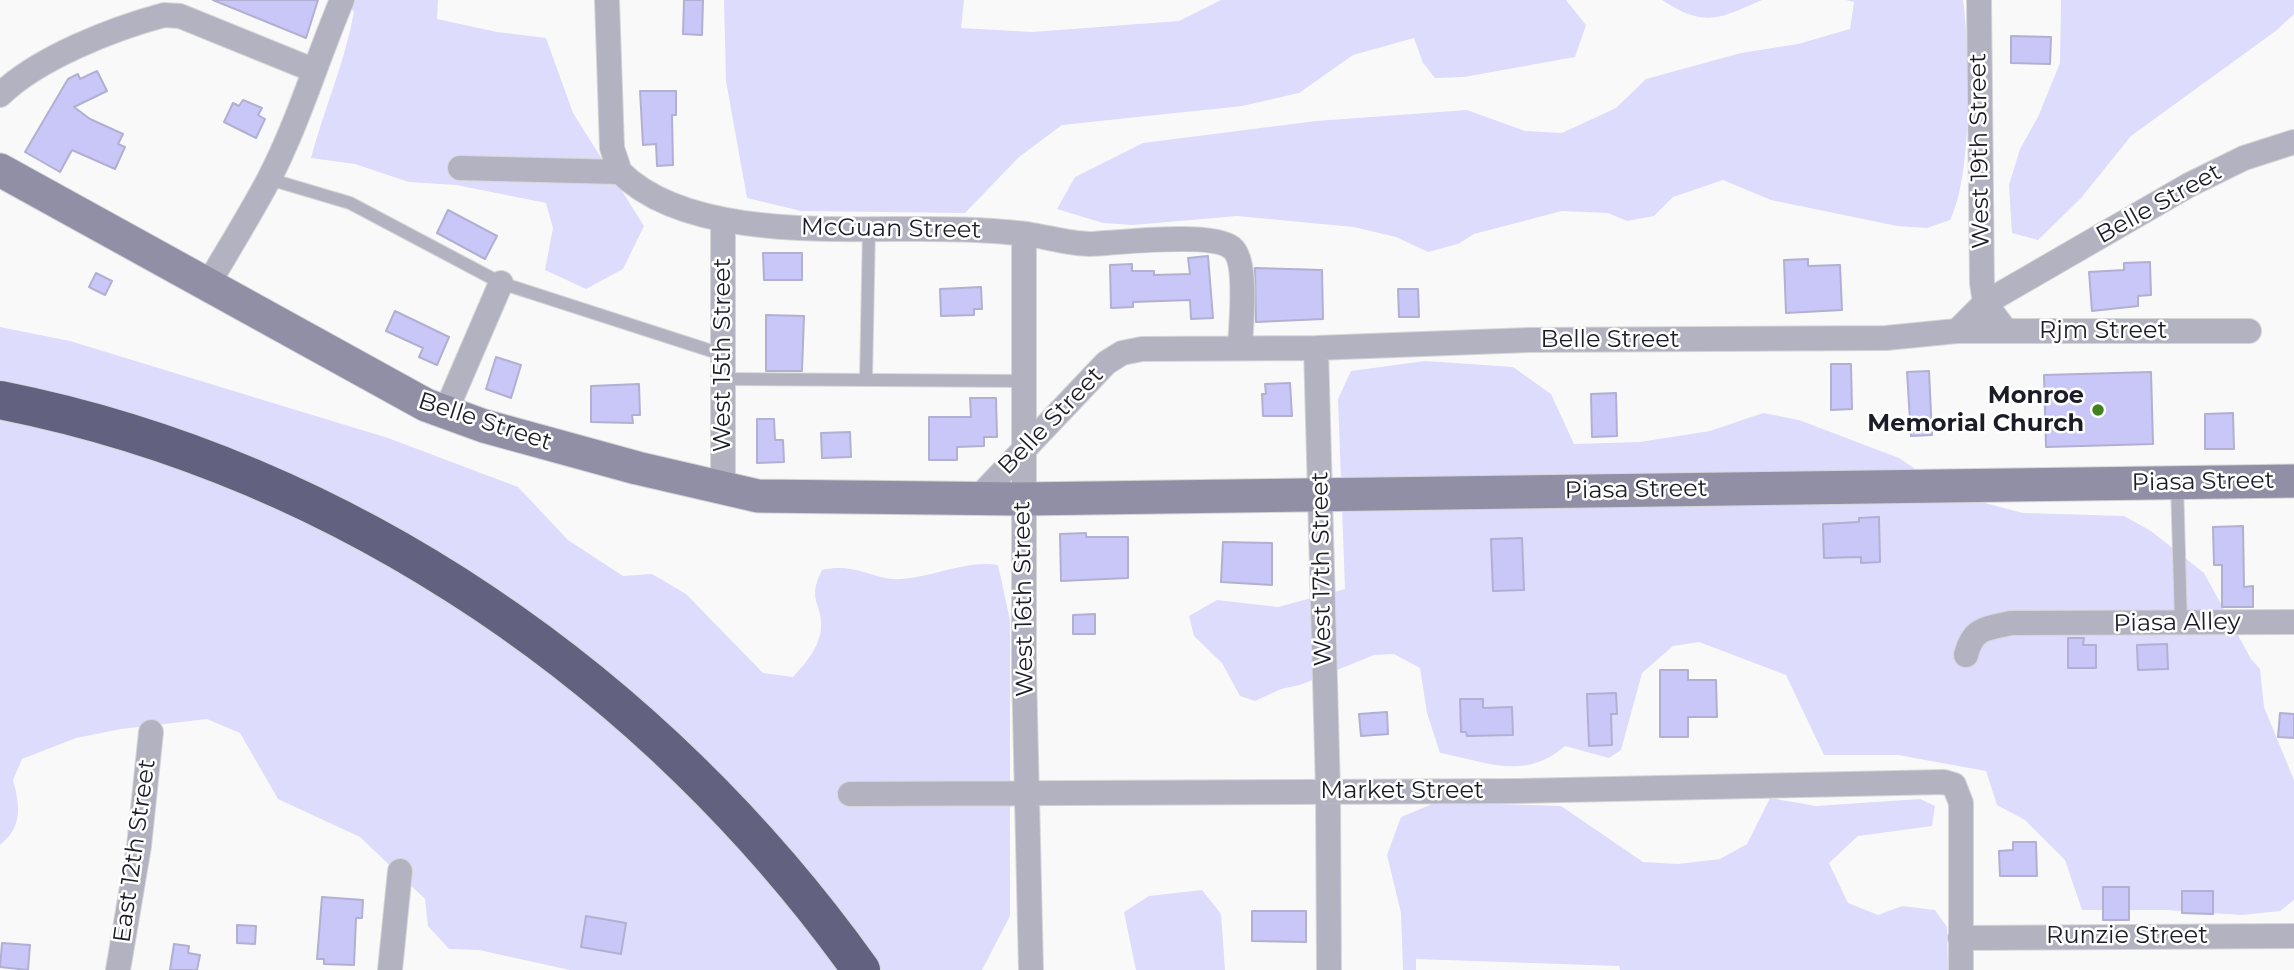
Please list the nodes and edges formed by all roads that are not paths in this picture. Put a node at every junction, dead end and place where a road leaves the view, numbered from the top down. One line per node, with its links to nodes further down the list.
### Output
1 (342, 0): 4 (street)
2 (607, 0): 9 (street)
3 (1979, 0): 16 (street, West 19th Street)
4 (313, 71): 5 (street); 10 (street)
5 (0, 95)
6 (2294, 142): 16 (street, Belle Street)
7 (460, 168): 9 (street)
8 (0, 170): 15 (street, Belle Street)
9 (620, 172): 11 (street, McGuan Street)
10 (269, 179): 14 (lane); 15 (street)
11 (723, 221): 12 (street, McGuan Street); 22 (street, West 15th Street)
12 (869, 228): 13 (street, McGuan Street); 23 (lane)
13 (1024, 234): 20 (street, McGuan Street); 24 (street, West 16th Street)
14 (501, 283): 22 (lane); 26 (street)
15 (207, 286): 26 (street, Belle Street)
16 (1984, 303): 17 (street, Belle Street); 18 (street)
17 (1957, 331): 18 (street, Rjm Street); 21 (street, Belle Street)
18 (2006, 331): 19 (street, Rjm Street)
19 (2249, 331)
20 (1240, 346): 21 (street, Belle Street); 27 (street, Belle Street)
21 (1316, 348): 31 (street, West 17th Street)
22 (724, 367): 23 (lane); 30 (street, West 15th Street)
23 (866, 380): 24 (lane)
24 (1022, 381): 27 (street, West 16th Street)
25 (0, 400): 46 (highway)
26 (445, 413): 30 (street, Belle Street)
27 (1022, 451): 32 (street, Belle Street); 33 (street, West 16th Street)
28 (2294, 481): 29 (street, Piasa Street)
29 (2177, 483): 31 (street, Piasa Street); 35 (lane)
30 (723, 489): 32 (street, Belle Street)
31 (1320, 495): 33 (street, Piasa Street); 38 (street, West 17th Street)
32 (978, 498): 33 (street, Piasa Street)
33 (1023, 499): 40 (street, West 16th Street)
34 (2294, 622): 35 (street, Piasa Alley)
35 (2181, 623): 36 (street, Piasa Alley)
36 (1966, 655)
37 (151, 732): 44 (street, East 12th Street)
38 (1328, 791): 40 (street, Market Street); 43 (street, Market Street); 48 (street, West 17th Street)
39 (850, 794): 40 (street, Market Street)
40 (1027, 795): 47 (street, West 16th Street)
41 (400, 871): 45 (street)
42 (2294, 936): 43 (street, Runzie Street)
43 (1960, 938): 49 (street)
44 (118, 970)
45 (390, 970)
46 (861, 970)
47 (1031, 970)
48 (1329, 970)
49 (1961, 970)

